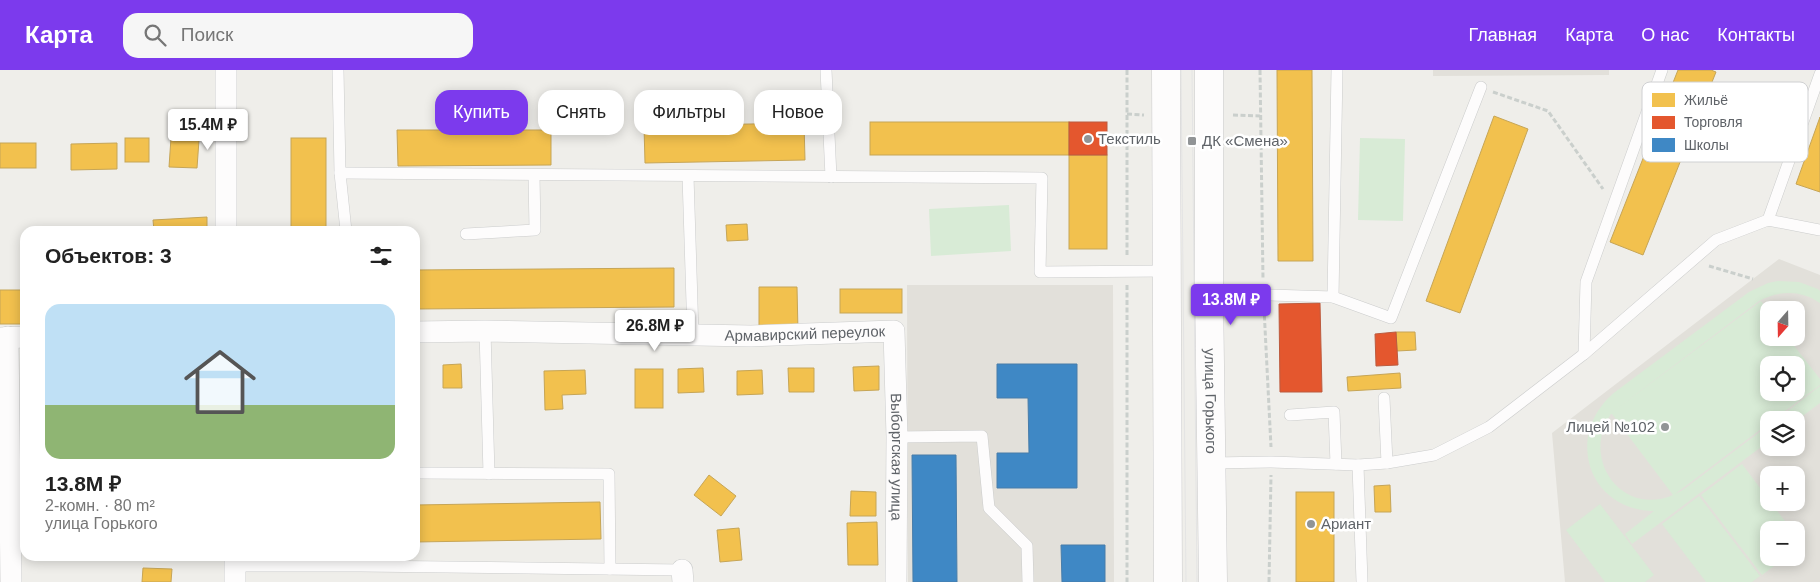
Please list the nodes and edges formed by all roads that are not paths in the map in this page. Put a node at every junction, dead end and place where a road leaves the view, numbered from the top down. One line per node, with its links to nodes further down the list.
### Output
1 (226, 70): 19 (street)
2 (338, 70): 14 (lane)
3 (826, 70): 17 (lane)
4 (1166, 70): 23 (main road)
5 (1209, 70): 24 (main road, улица Горького)
6 (1337, 70): 25 (lane)
7 (1662, 70): 9 (lane)
8 (1820, 74): 11 (lane)
9 (1658, 82)
10 (1480, 87): 25 (lane)
11 (1808, 108)
12 (1642, 126): 31 (lane)
13 (1789, 162): 18 (lane)
14 (340, 173): 15 (lane); 20 (lane)
15 (534, 175): 16 (lane); 22 (lane)
16 (688, 176): 17 (lane); 29 (lane)
17 (831, 177): 23 (lane)
18 (1768, 220): 21 (lane); 31 (lane)
19 (226, 226)
20 (345, 226)
21 (1820, 230)
22 (466, 234)
23 (1166, 271): 48 (main road)
24 (1209, 293): 25 (lane); 35 (main road, улица Горького)
25 (1333, 297)
26 (485, 331): 28 (street, Армавирский переулок); 29 (street, Армавирский переулок); 40 (lane)
27 (894, 331): 29 (street, Армавирский переулок); 34 (street, Выборгская улица)
28 (420, 332)
29 (692, 335)
30 (11, 337): 45 (street)
31 (1584, 354): 36 (lane)
32 (1384, 398): 36 (lane)
33 (1290, 415): 37 (lane)
34 (897, 437): 46 (street, Выборгская улица); 47 (lane)
35 (1212, 463): 37 (lane); 49 (main road, улица Горького)
36 (1386, 463): 38 (lane)
37 (1336, 464): 38 (lane)
38 (1358, 465): 50 (lane)
39 (420, 473): 40 (lane)
40 (489, 474): 43 (lane)
41 (360, 561): 42 (lane); 43 (lane)
42 (235, 568)
43 (610, 569): 44 (lane)
44 (682, 576)
45 (11, 582)
46 (896, 582)
47 (1028, 582)
48 (1168, 582)
49 (1214, 582)
50 (1362, 582)

